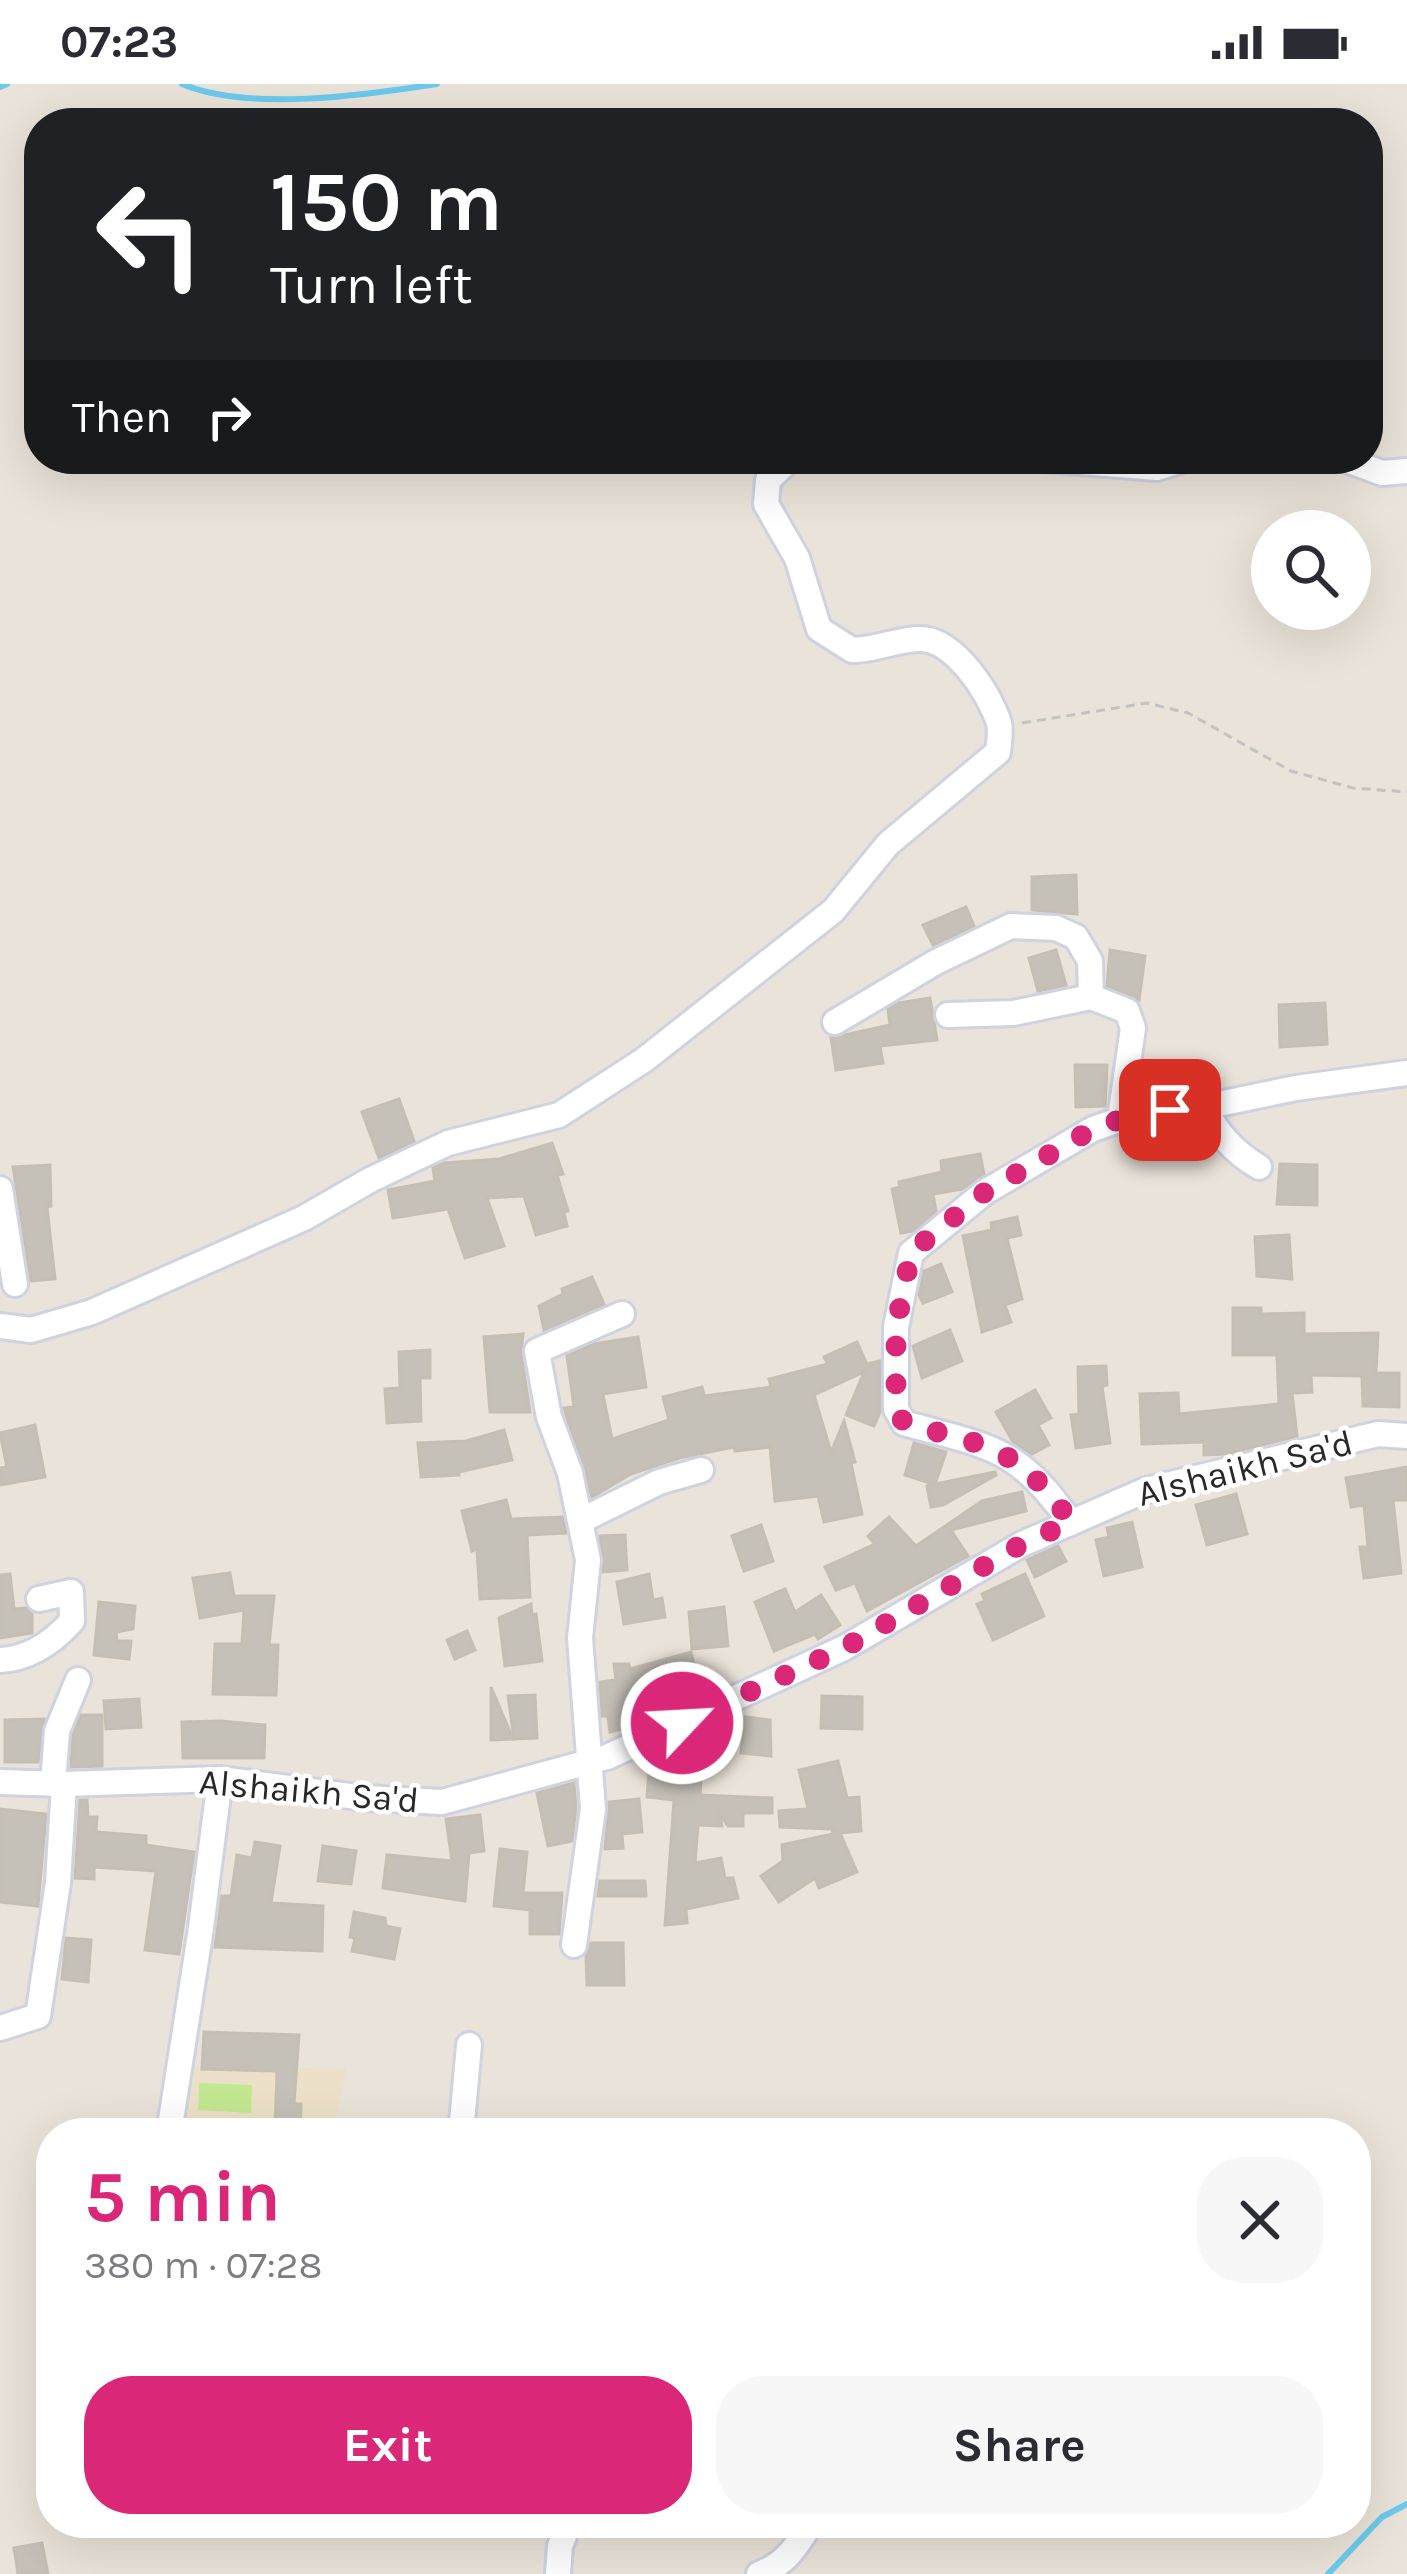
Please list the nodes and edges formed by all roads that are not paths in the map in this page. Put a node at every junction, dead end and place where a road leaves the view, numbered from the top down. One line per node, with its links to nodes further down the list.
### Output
1 (774, 474): 12 (street)
2 (1091, 997): 3 (street); 4 (street); 7 (street)
3 (947, 1015)
4 (836, 1022)
5 (1407, 1073): 6 (street)
6 (1204, 1107): 7 (street); 8 (street)
7 (1120, 1119): 16 (street)
8 (1259, 1167)
9 (0, 1189): 10 (street)
10 (15, 1285)
11 (622, 1314): 15 (street)
12 (0, 1326)
13 (1407, 1436): 16 (street, Alshaikh Sa'd)
14 (701, 1470): 15 (street)
15 (580, 1521): 20 (street)
16 (1071, 1522): 20 (street, Alshaikh Sa'd)
17 (39, 1599): 18 (street)
18 (0, 1660)
19 (78, 1680): 23 (street)
20 (589, 1764): 21 (street, Alshaikh Sa'd); 24 (street)
21 (220, 1779): 23 (street, Alshaikh Sa'd); 27 (street)
22 (0, 1782): 23 (street, Alshaikh Sa'd)
23 (58, 1784): 25 (street)
24 (574, 1945)
25 (0, 2028)
26 (469, 2044): 28 (street)
27 (171, 2118)
28 (462, 2118)
29 (563, 2538): 31 (street)
30 (801, 2538): 32 (street)
31 (558, 2574)
32 (759, 2574)

